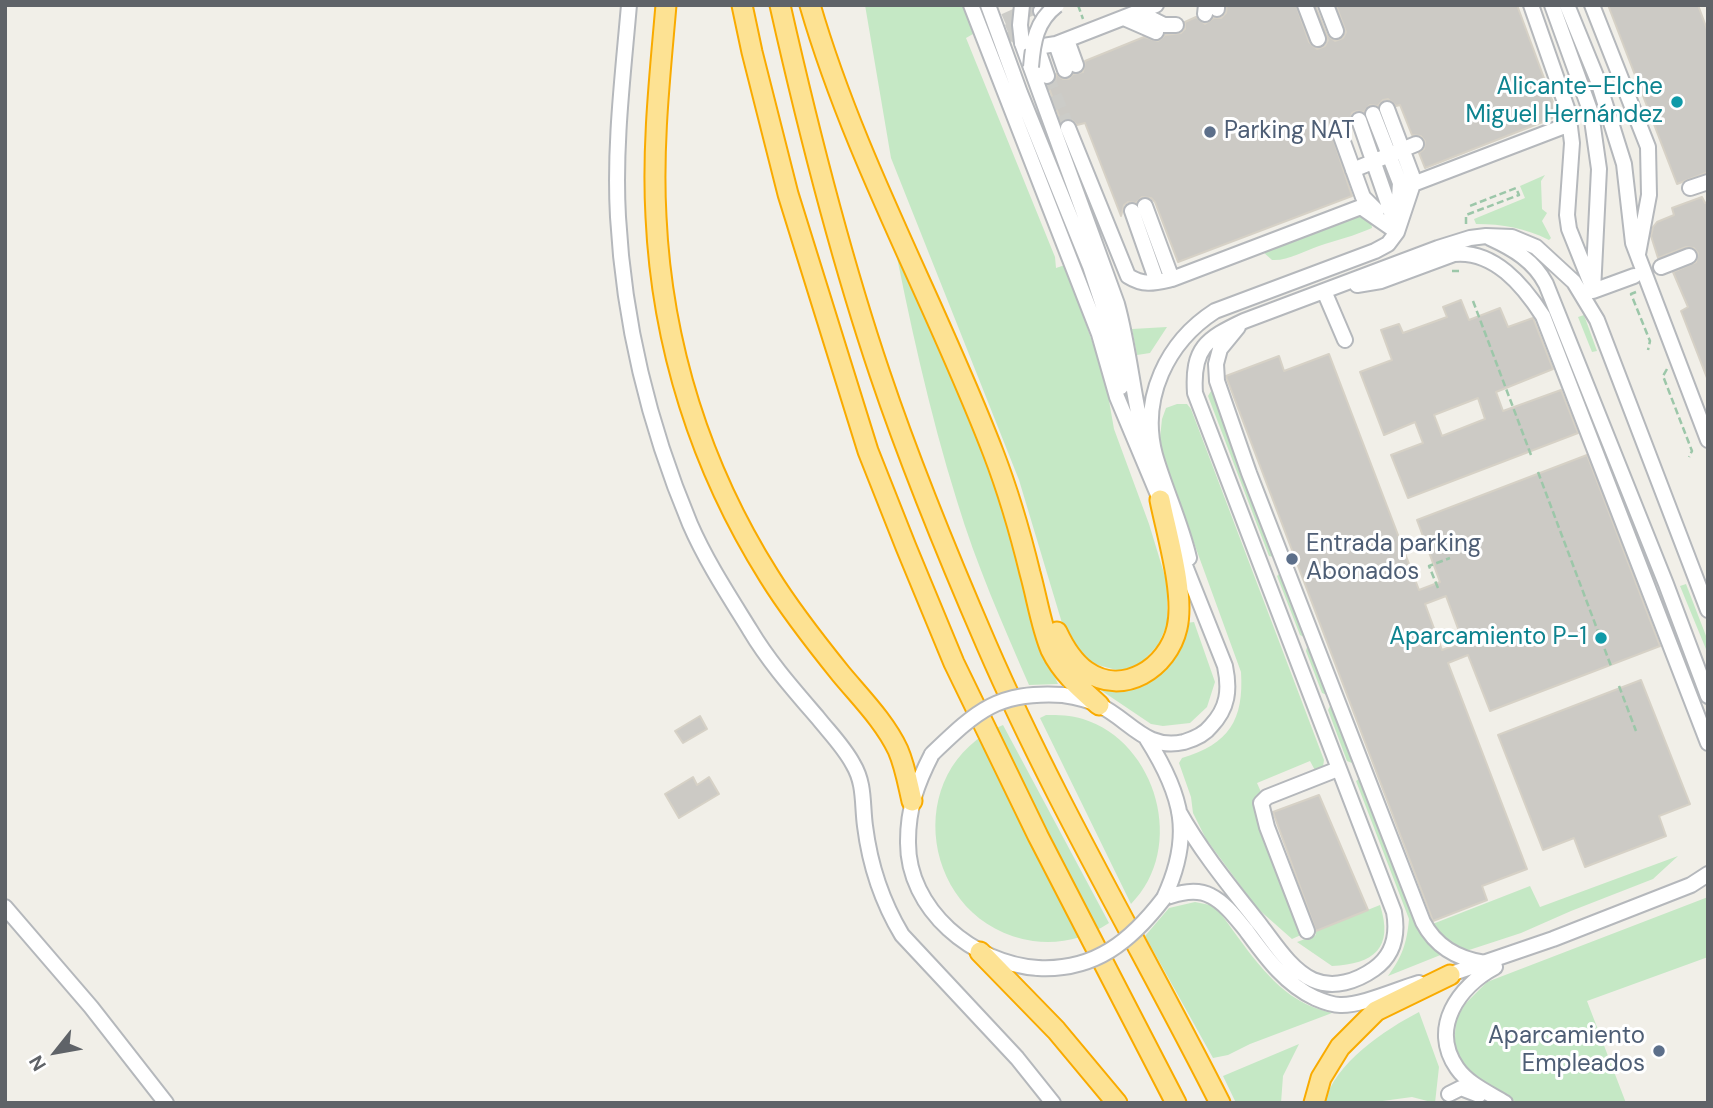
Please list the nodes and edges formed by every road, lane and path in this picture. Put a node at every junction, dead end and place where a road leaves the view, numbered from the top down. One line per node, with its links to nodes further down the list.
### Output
1 (629, 5): 89 (street)
2 (666, 5): 74 (highway)
3 (742, 5): 91 (highway)
4 (780, 5): 92 (highway)
5 (810, 5): 52 (highway)
6 (1045, 5): 24 (street, bridge)
7 (1057, 5): 24 (street, bridge)
8 (1156, 5): 18 (street)
9 (1305, 5): 22 (street)
10 (1311, 5): 22 (street)
11 (1326, 5): 22 (street)
12 (1332, 5): 22 (street)
13 (1531, 5): 28 (street)
14 (1552, 5): 44 (street)
15 (1567, 5): 38 (street)
16 (1592, 5): 38 (street)
17 (1025, 6): 24 (street, bridge)
18 (1131, 15): 20 (street); 21 (street); 23 (street)
19 (981, 22): 53 (street); 53 (street)
20 (1176, 25)
21 (1156, 32)
22 (1330, 34)
23 (1061, 42): 25 (street); 26 (street)
24 (1031, 67): 58 (street)
25 (1071, 67)
26 (1047, 76)
27 (1363, 119): 30 (street); 30 (street); 30 (street)
28 (1570, 124): 32 (street); 44 (street)
29 (1068, 128): 42 (street)
30 (1382, 158): 32 (street); 36 (street); 36 (street); 36 (street)
31 (1708, 182): 33 (street)
32 (1413, 184): 36 (street)
33 (1690, 188)
34 (1467, 208): 35 (path)
35 (1467, 228)
36 (1397, 232): 42 (street); 60 (street)
37 (1486, 236): 43 (street); 47 (street); 65 (street)
38 (1638, 255): 54 (street)
39 (1689, 256): 40 (street)
40 (1661, 267)
41 (1634, 276): 44 (street)
42 (1161, 281): 42 (street)
43 (1324, 291): 48 (street); 49 (street); 70 (street)
44 (1594, 291): 47 (street)
45 (1637, 292): 50 (path)
46 (1473, 301): 55 (path)
47 (1597, 320): 62 (street)
48 (1244, 321): 66 (street); 71 (street)
49 (1345, 340)
50 (1648, 350)
51 (1667, 369): 56 (path)
52 (964, 383): 58 (highway); 67 (highway)
53 (1127, 423): 58 (street)
54 (1708, 440)
55 (1531, 455)
56 (1689, 457)
57 (1538, 472): 63 (path)
58 (1160, 500): 60 (street)
59 (1450, 558): 61 (path)
60 (1191, 582): 69 (street)
61 (1438, 588)
62 (1708, 610)
63 (1611, 667)
64 (1619, 686): 68 (path)
65 (1708, 696)
66 (1341, 697): 71 (street); 72 (street)
67 (1100, 705): 69 (street); 74 (street, bridge)
68 (1636, 731)
69 (1147, 739): 75 (street)
70 (1708, 743)
71 (1332, 753): 73 (street)
72 (1367, 764): 73 (street); 84 (street)
73 (1340, 772): 75 (street); 81 (street)
74 (912, 801): 83 (street)
75 (1179, 812): 79 (street)
76 (1708, 874): 78 (street)
77 (1708, 881): 78 (street)
78 (1691, 885): 82 (street)
79 (1164, 898): 83 (street, bridge); 85 (street)
80 (5, 907): 88 (street)
81 (1307, 931)
82 (1553, 939): 84 (street); 86 (street)
83 (980, 952): 90 (highway)
84 (1485, 963): 85 (street)
85 (1450, 975): 93 (highway)
86 (1451, 1056): 87 (street); 95 (street)
87 (1448, 1098): 94 (street)
88 (166, 1103)
89 (1053, 1103)
90 (1117, 1103)
91 (1176, 1103)
92 (1220, 1103)
93 (1314, 1103)
94 (1492, 1103)
95 (1505, 1103)

